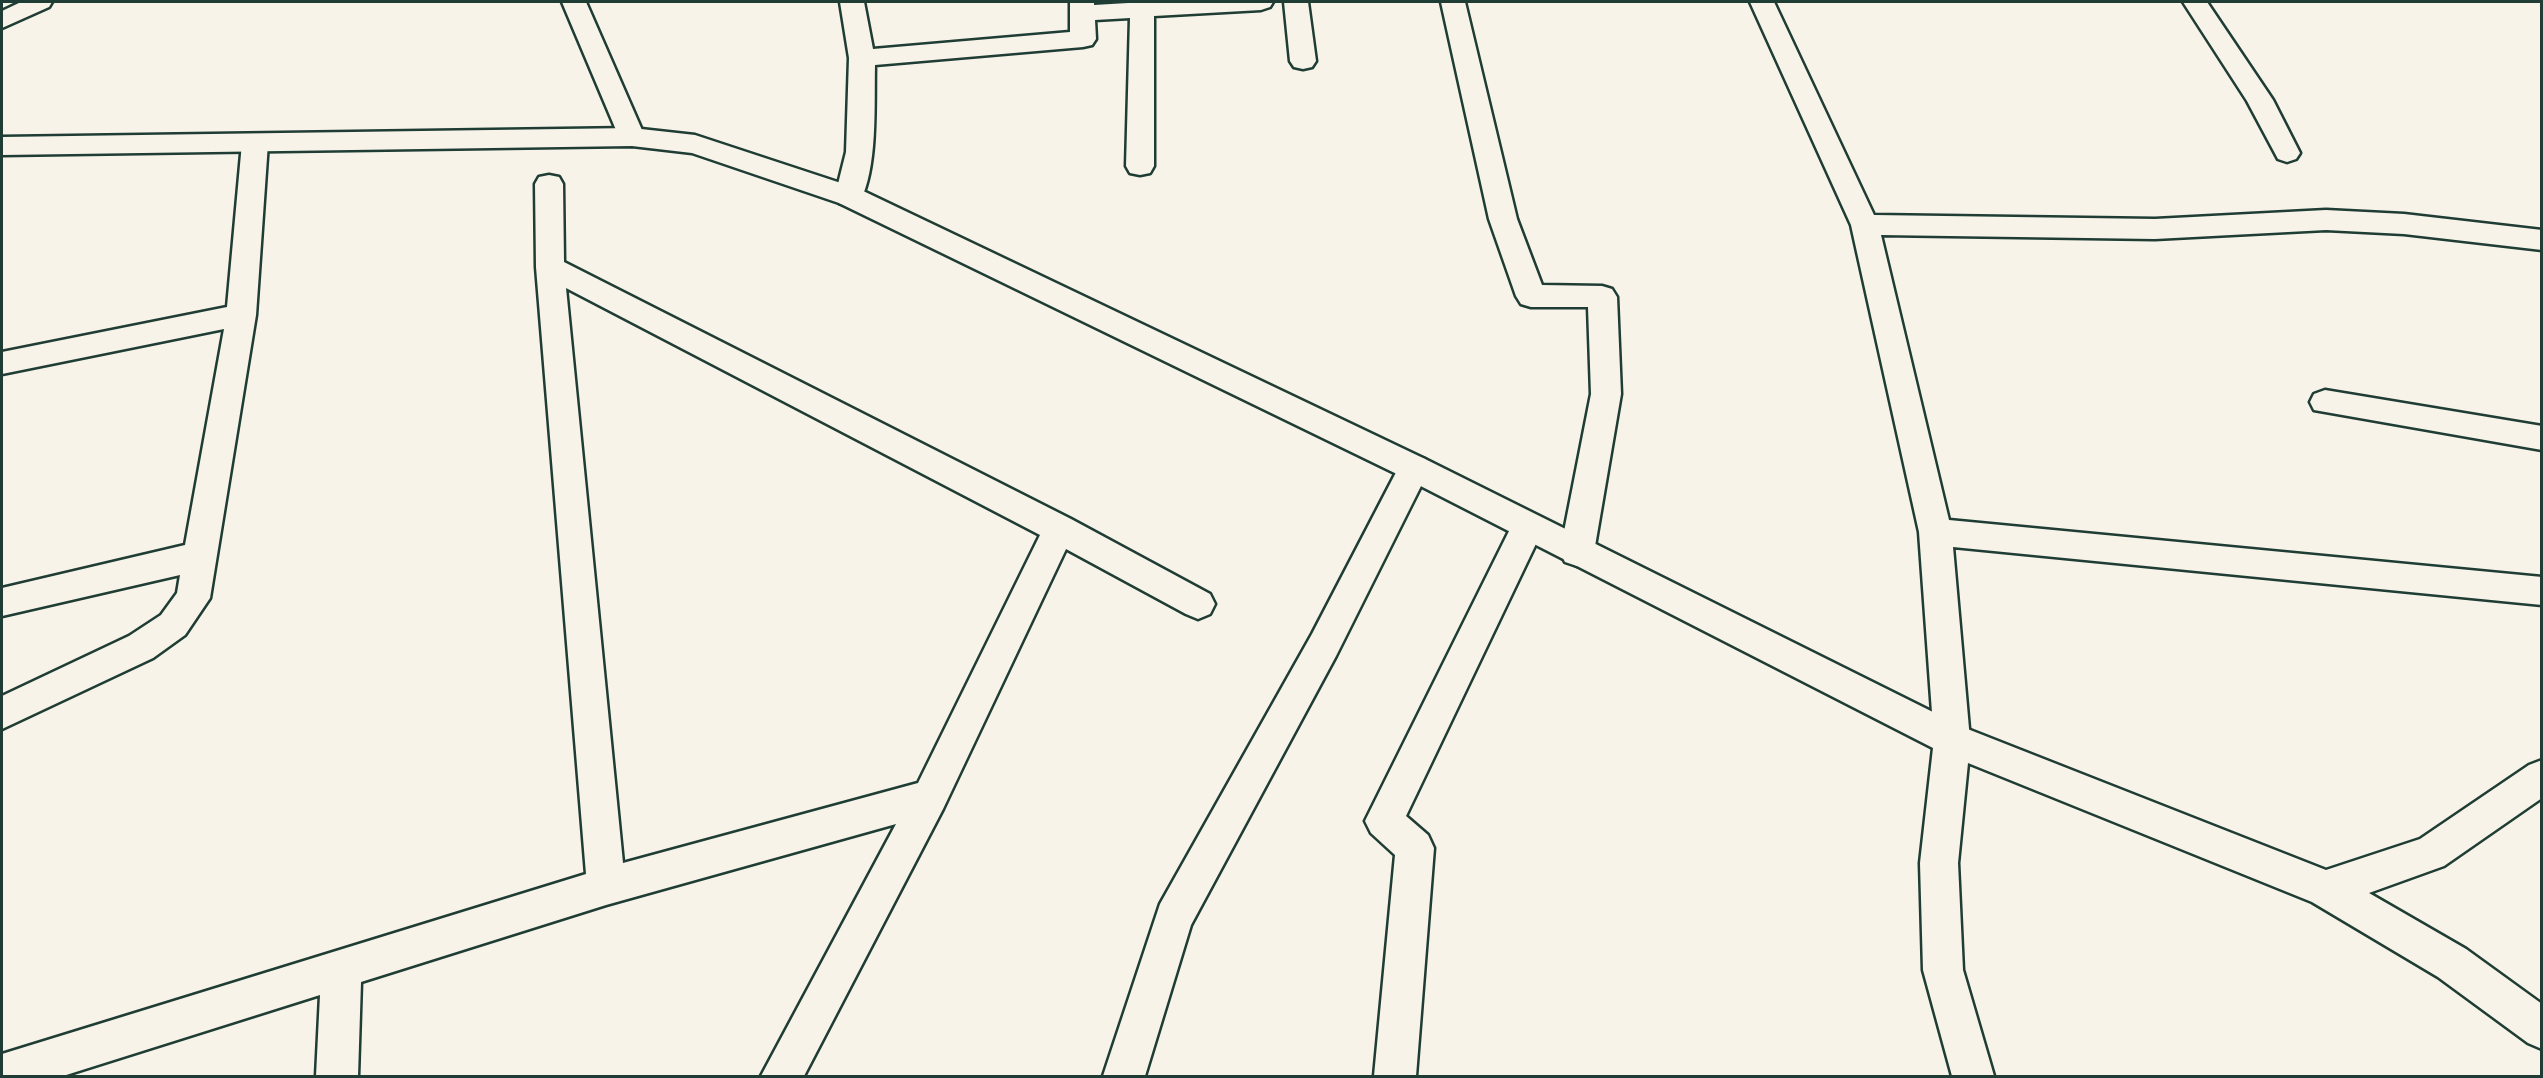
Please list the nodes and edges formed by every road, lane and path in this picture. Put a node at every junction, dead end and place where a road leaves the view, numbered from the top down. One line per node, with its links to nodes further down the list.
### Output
1 (40, 2): 11 (street)
2 (574, 2): 14 (street)
3 (852, 2): 12 (street)
4 (1260, 2): 10 (street)
5 (1296, 2): 13 (street)
6 (1453, 2): 32 (street)
7 (1762, 2): 21 (street)
8 (2195, 2): 17 (street)
9 (1081, 8): 10 (street); 12 (street)
10 (1142, 10): 18 (street)
11 (2, 20)
12 (862, 58): 20 (street)
13 (1302, 61)
14 (632, 137): 15 (street); 20 (street)
15 (255, 143): 16 (street); 24 (street)
16 (2, 146)
17 (2287, 153)
18 (1140, 166)
19 (549, 184): 23 (street)
20 (849, 196): 28 (street)
21 (1865, 225): 22 (street); 31 (street)
22 (2541, 240)
23 (550, 267): 30 (street); 41 (street)
24 (241, 315): 25 (street); 33 (street)
25 (2, 363)
26 (2325, 402): 27 (street)
27 (2541, 438)
28 (1414, 468): 29 (street); 48 (street)
29 (1528, 527): 32 (street); 49 (street)
30 (1059, 529): 36 (street); 40 (street)
31 (1935, 532): 34 (street); 38 (street)
32 (1577, 552): 38 (street)
33 (200, 555): 35 (street); 37 (street)
34 (2541, 591)
35 (2, 602)
36 (1198, 604)
37 (2, 713)
38 (1952, 740): 42 (street); 50 (street)
39 (2541, 777): 42 (street)
40 (930, 797): 41 (street); 47 (street)
41 (606, 886): 43 (street)
42 (2326, 889): 44 (street)
43 (341, 969): 45 (street); 46 (street)
44 (2541, 1029)
45 (2, 1075)
46 (337, 1077)
47 (782, 1077)
48 (1124, 1077)
49 (1395, 1077)
50 (1973, 1077)

